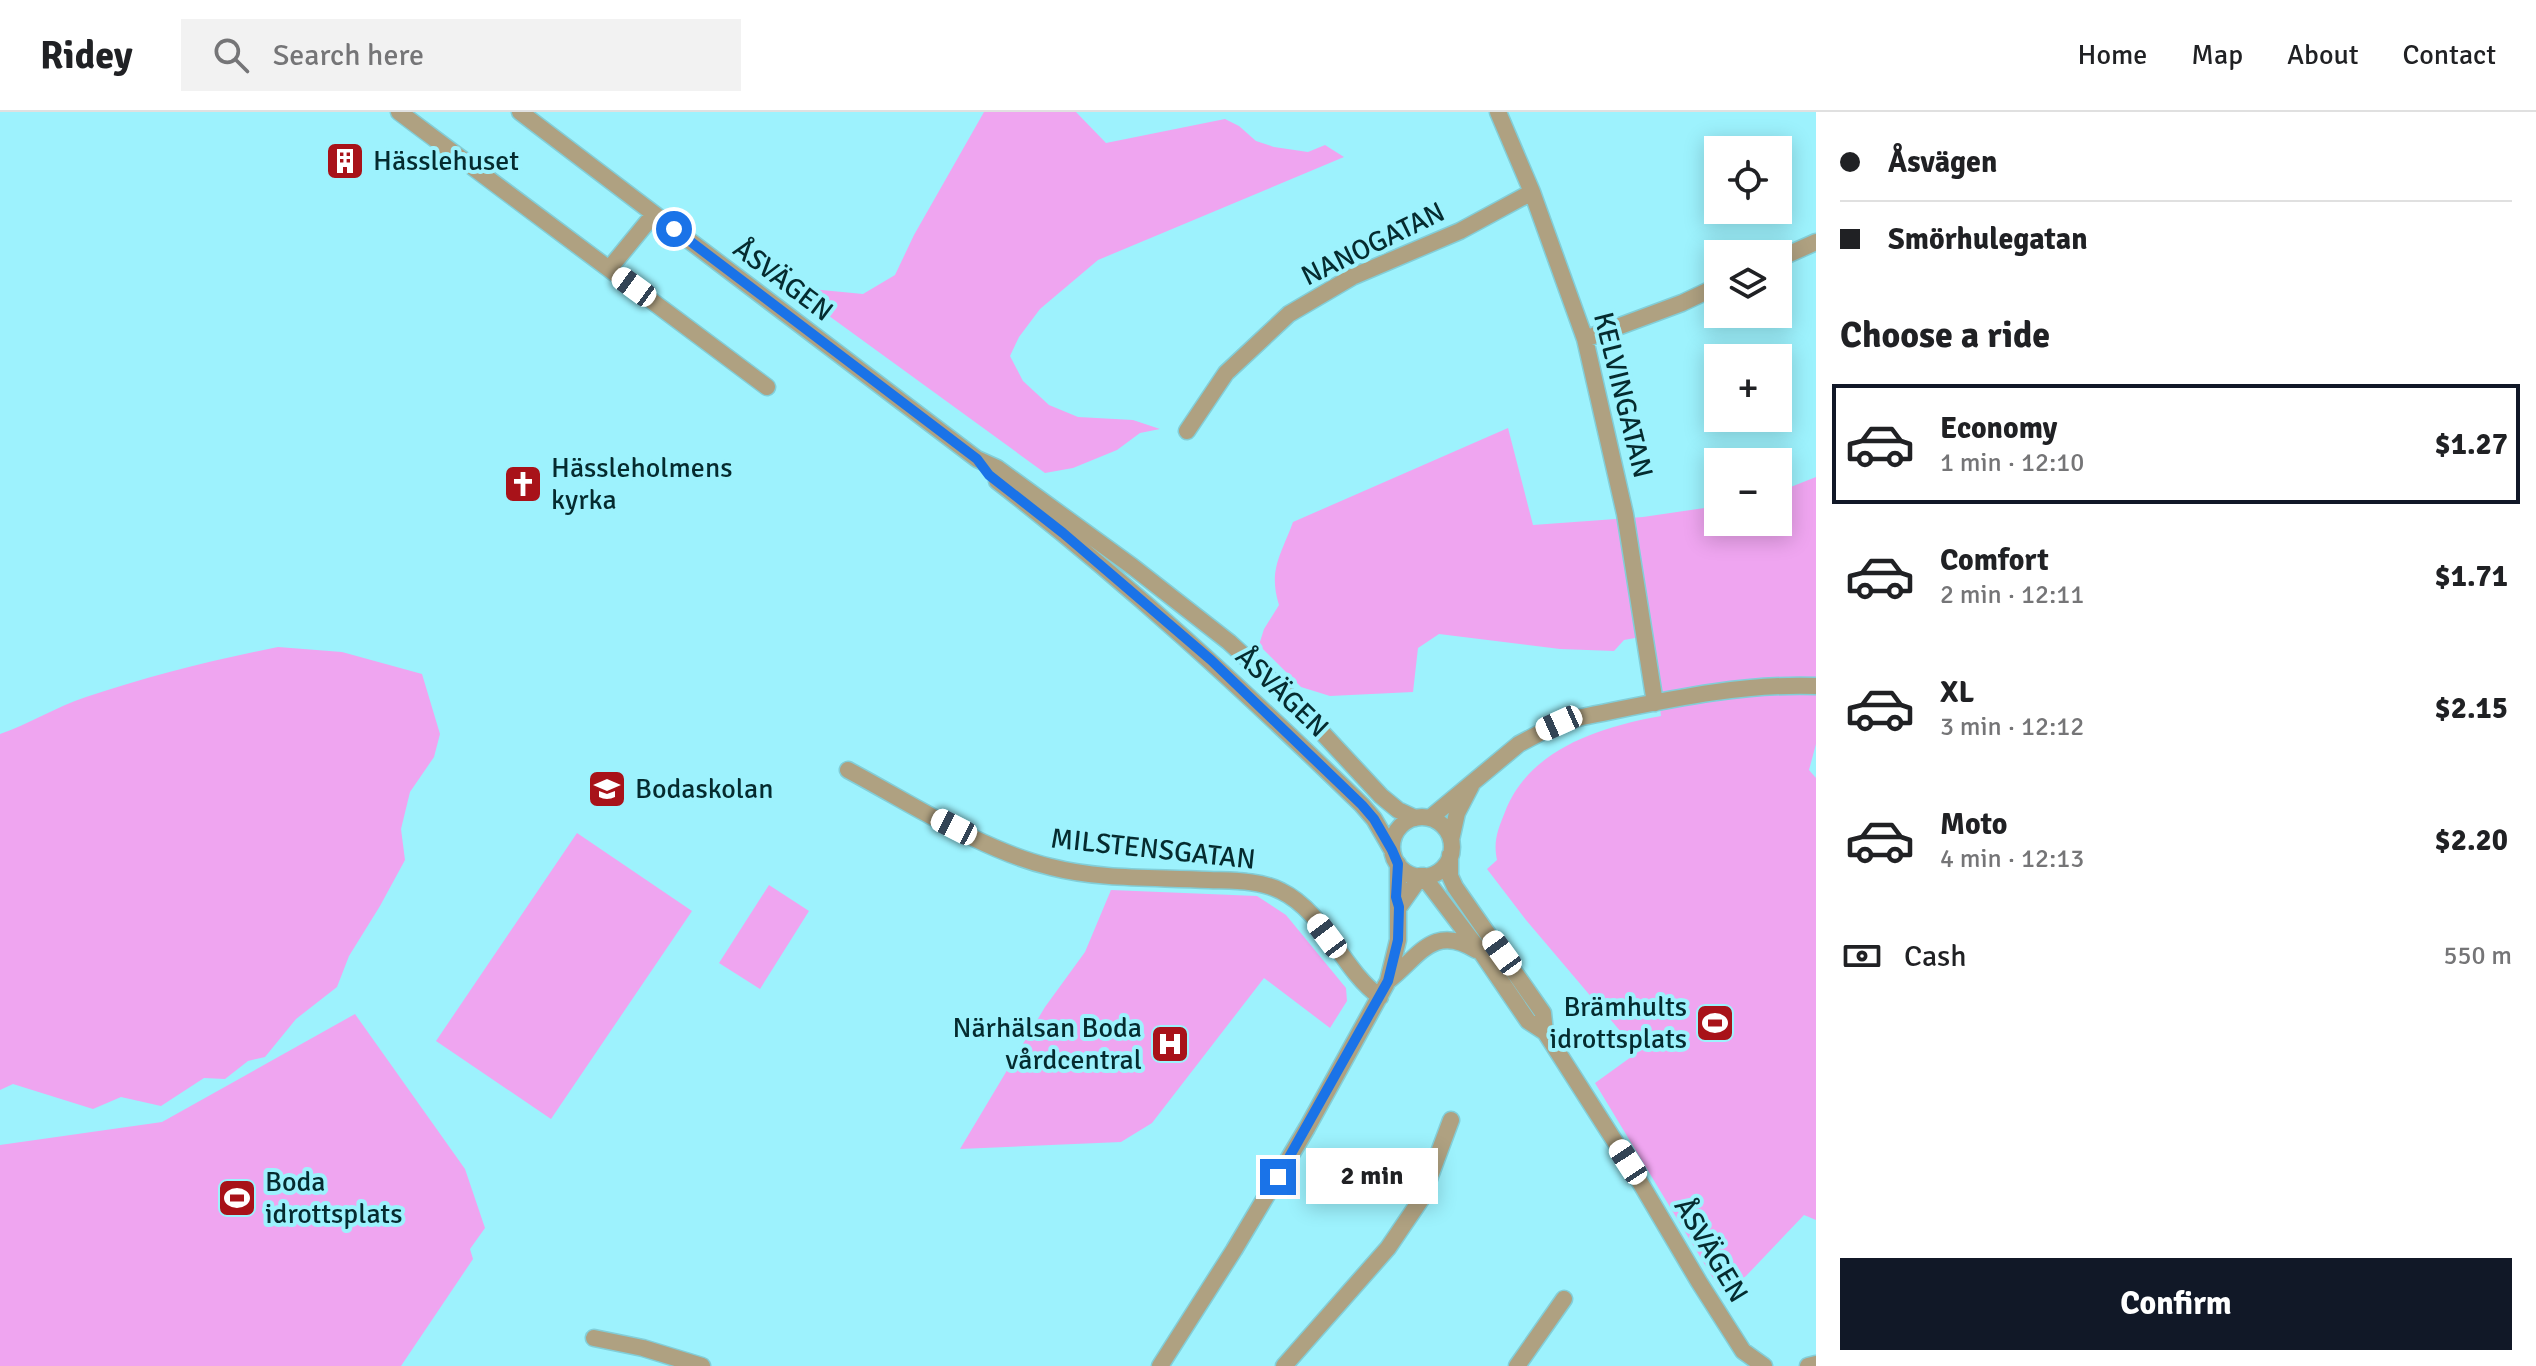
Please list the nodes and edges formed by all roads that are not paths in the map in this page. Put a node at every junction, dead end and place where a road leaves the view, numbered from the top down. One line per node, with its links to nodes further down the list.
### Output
1 (399, 112): 8 (street)
2 (520, 112): 5 (street, ÅSVÄGEN)
3 (1498, 112): 4 (street, KELVINGATAN)
4 (1532, 192): 10 (street, KELVINGATAN); 12 (street, NANOGATAN)
5 (654, 214): 8 (street); 13 (street, ÅSVÄGEN)
6 (1816, 242): 7 (street)
7 (1792, 253)
8 (609, 269): 11 (street)
9 (1704, 293): 10 (street)
10 (1585, 339): 15 (street, KELVINGATAN)
11 (767, 387)
12 (1187, 431)
13 (977, 459): 18 (street, ÅSVÄGEN); 20 (street, ÅSVÄGEN)
14 (1816, 686): 15 (street)
15 (1655, 703): 17 (street)
16 (848, 770): 24 (street, MILSTENSGATAN)
17 (1471, 785): 18 (street); 19 (street)
18 (1422, 818): 19 (street); 20 (street)
19 (1450, 848): 21 (street); 25 (street, ÅSVÄGEN)
20 (1395, 857): 21 (street); 22 (street)
21 (1422, 876): 22 (street); 23 (street, ÅSVÄGEN)
22 (1399, 907): 24 (street)
23 (1483, 955): 24 (street); 25 (street, ÅSVÄGEN)
24 (1384, 989): 31 (street)
25 (1545, 1032): 34 (street, ÅSVÄGEN)
26 (1451, 1120): 32 (street)
27 (1564, 1299): 33 (street)
28 (594, 1338): 30 (street)
29 (1816, 1364): 35 (street)
30 (702, 1366)
31 (1160, 1366)
32 (1284, 1366)
33 (1517, 1366)
34 (1764, 1366)
35 (1808, 1366)

